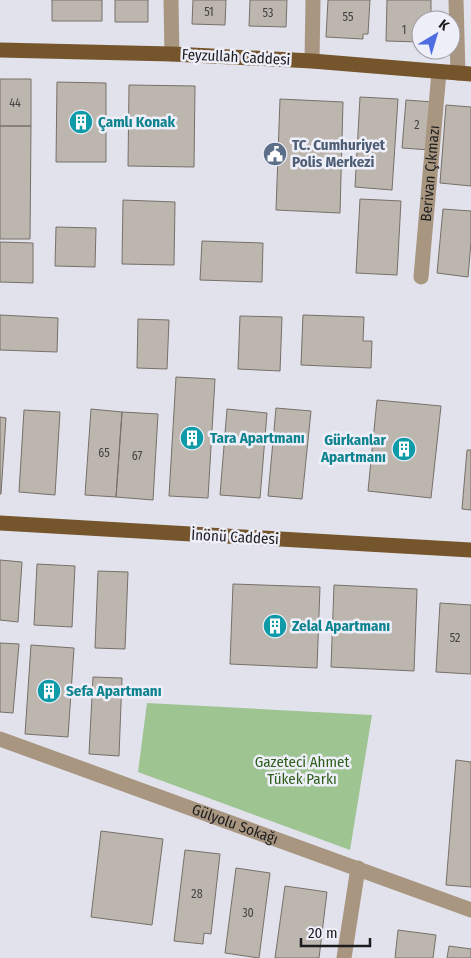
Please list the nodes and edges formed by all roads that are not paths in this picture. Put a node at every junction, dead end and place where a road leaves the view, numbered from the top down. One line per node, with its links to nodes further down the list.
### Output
1 (171, 0): 5 (street)
2 (313, 0): 6 (street)
3 (456, 0): 8 (street)
4 (0, 50): 5 (main road, Feyzullah Caddesi)
5 (172, 54): 6 (main road, Feyzullah Caddesi)
6 (312, 61): 7 (main road, Feyzullah Caddesi)
7 (439, 72): 8 (main road, Feyzullah Caddesi); 9 (street, Berivan Çıkmazı)
8 (465, 74)
9 (421, 276)
10 (0, 523): 11 (main road, İnönü Caddesi)
11 (471, 550)
12 (0, 739): 13 (street, Gülyolu Sokağı)
13 (358, 868): 14 (street, Gülyolu Sokağı); 15 (street)
14 (471, 910)
15 (344, 958)

